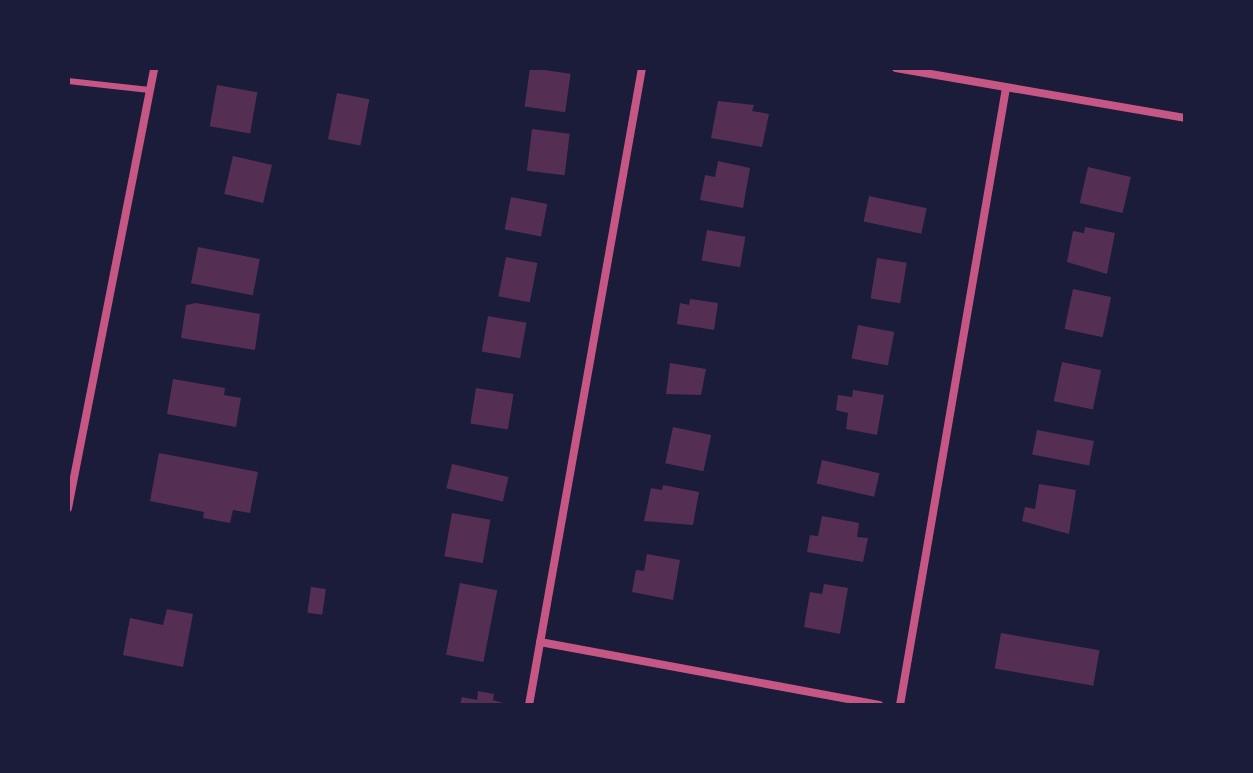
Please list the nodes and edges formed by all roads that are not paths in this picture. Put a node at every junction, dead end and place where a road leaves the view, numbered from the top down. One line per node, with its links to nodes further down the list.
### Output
1 (154, 68): 6 (street)
2 (642, 68): 9 (street)
3 (896, 68): 5 (street)
4 (68, 81): 6 (lane)
5 (1006, 88): 7 (street); 12 (street)
6 (150, 90): 8 (street)
7 (1185, 118)
8 (68, 508)
9 (540, 642): 10 (street); 11 (street)
10 (529, 705)
11 (879, 705)
12 (900, 705)

